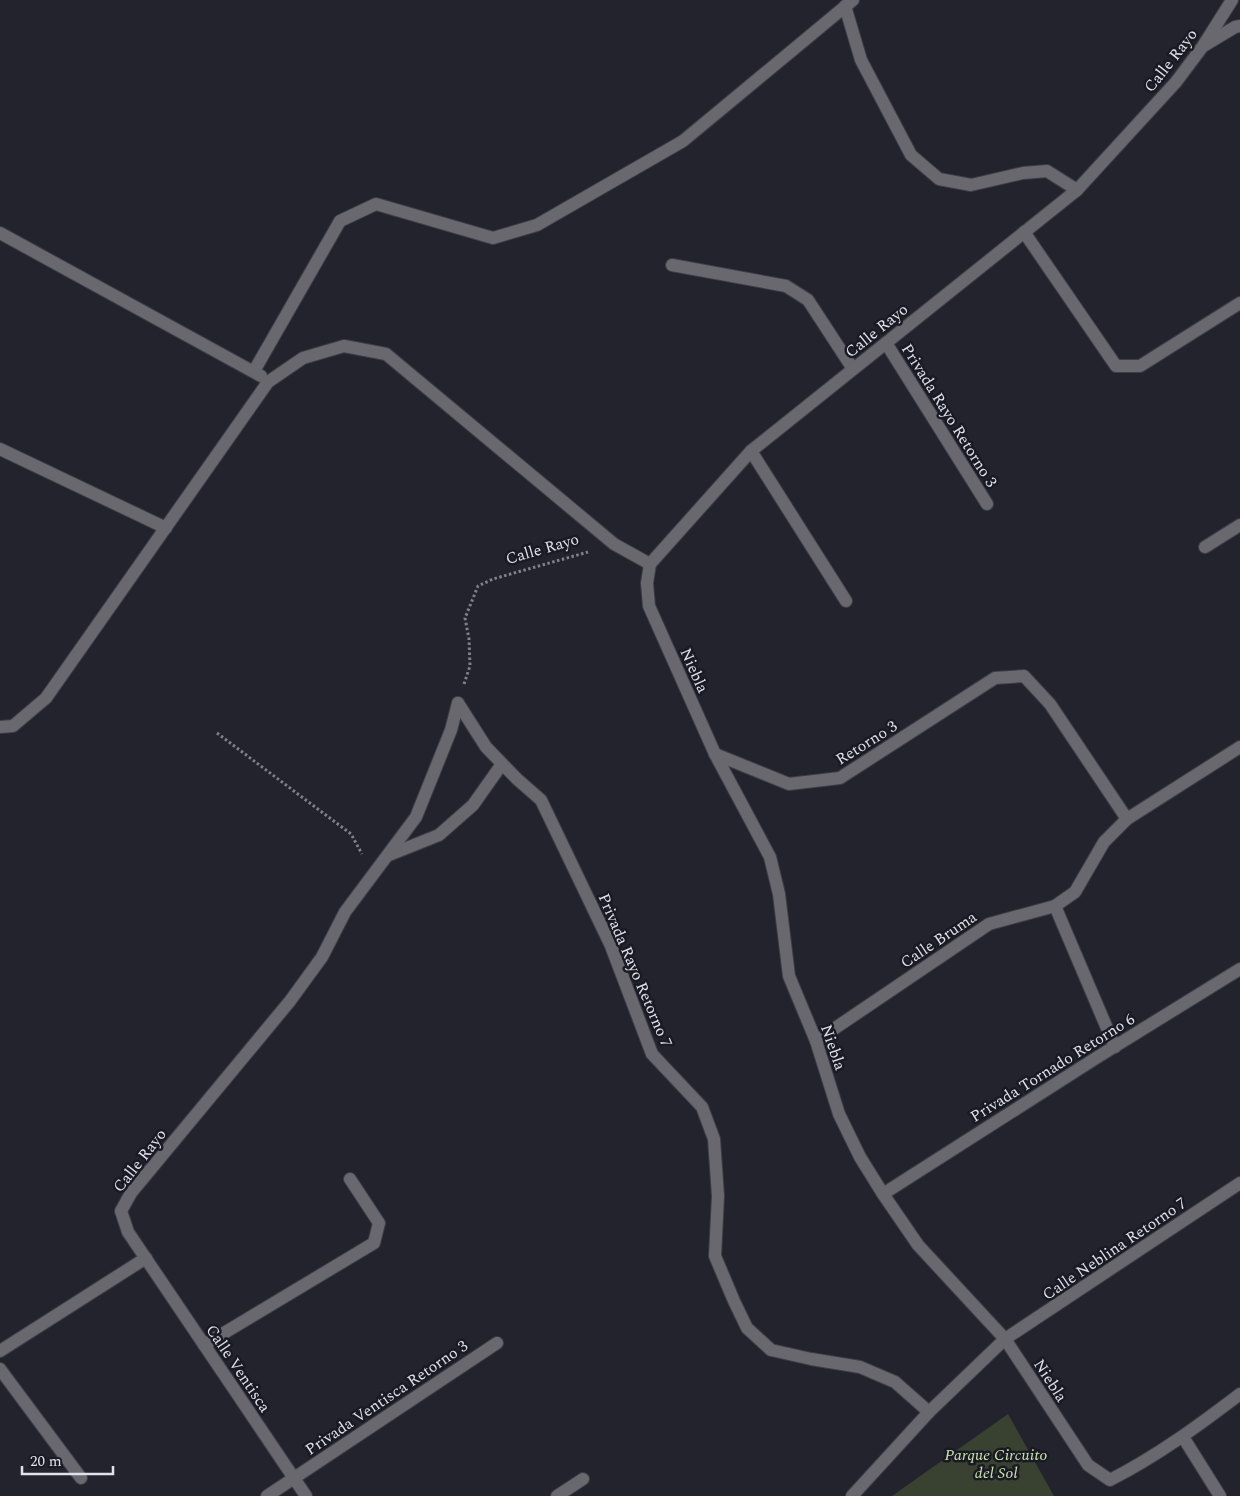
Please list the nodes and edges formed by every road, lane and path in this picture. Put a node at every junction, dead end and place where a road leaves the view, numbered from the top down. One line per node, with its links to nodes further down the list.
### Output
1 (1232, 0): 4 (street, Calle Rayo)
2 (849, 3): 5 (street); 12 (street)
3 (1240, 26): 4 (street)
4 (1203, 46): 5 (street, Calle Rayo)
5 (1077, 190): 6 (street, Calle Rayo)
6 (1024, 232): 9 (street); 10 (street, Calle Rayo)
7 (0, 233): 12 (street)
8 (672, 265): 11 (street)
9 (1240, 303)
10 (886, 343): 11 (street, Calle Rayo); 16 (street, Privada Rayo Retorno 3)
11 (853, 369): 15 (street, Calle Rayo)
12 (254, 371): 13 (street)
13 (268, 382): 18 (street); 19 (street)
14 (0, 449): 18 (street)
15 (751, 451): 21 (street, Calle Rayo); 22 (street)
16 (987, 504)
17 (1240, 525): 20 (street)
18 (166, 528): 24 (street)
19 (614, 544): 21 (street); 23 (path, Calle Rayo)
20 (1205, 547)
21 (650, 564): 27 (street, Niebla)
22 (846, 601)
23 (458, 703): 28 (street, Privada Rayo Retorno 7); 30 (street)
24 (0, 727)
25 (216, 734): 31 (path)
26 (1240, 748): 29 (street, Calle Bruma)
27 (715, 754): 29 (street, Retorno 3); 34 (street, Niebla)
28 (502, 764): 30 (street); 46 (street, Privada Rayo Retorno 7)
29 (1127, 819): 32 (street, Calle Bruma)
30 (389, 855): 31 (street)
31 (364, 887): 39 (street, Calle Rayo)
32 (1055, 906): 34 (street, Calle Bruma); 35 (street)
33 (1240, 969): 35 (street, Privada Tornado Retorno 6)
34 (816, 1041): 38 (street, Niebla)
35 (1115, 1047): 38 (street, Privada Tornado Retorno 6)
36 (350, 1179): 42 (street)
37 (1240, 1183): 40 (street, Calle Neblina Retorno 7)
38 (883, 1194): 40 (street, Niebla)
39 (146, 1258): 42 (street, Calle Ventisca); 43 (street)
40 (1005, 1339): 46 (street, Calle Neblina Retorno 7); 47 (street, Niebla)
41 (496, 1343): 49 (street, Privada Ventisca Retorno 3)
42 (204, 1345): 49 (street, Calle Ventisca)
43 (0, 1351)
44 (0, 1369): 48 (street)
45 (1240, 1394): 47 (street)
46 (929, 1412): 54 (street, Calle Neblina Retorno 7)
47 (1183, 1437): 55 (street)
48 (81, 1478)
49 (294, 1478): 51 (street, Privada Ventisca Retorno 3); 52 (street, Calle Ventisca)
50 (583, 1479): 53 (street)
51 (267, 1496)
52 (306, 1496)
53 (557, 1496)
54 (852, 1496)
55 (1220, 1496)

